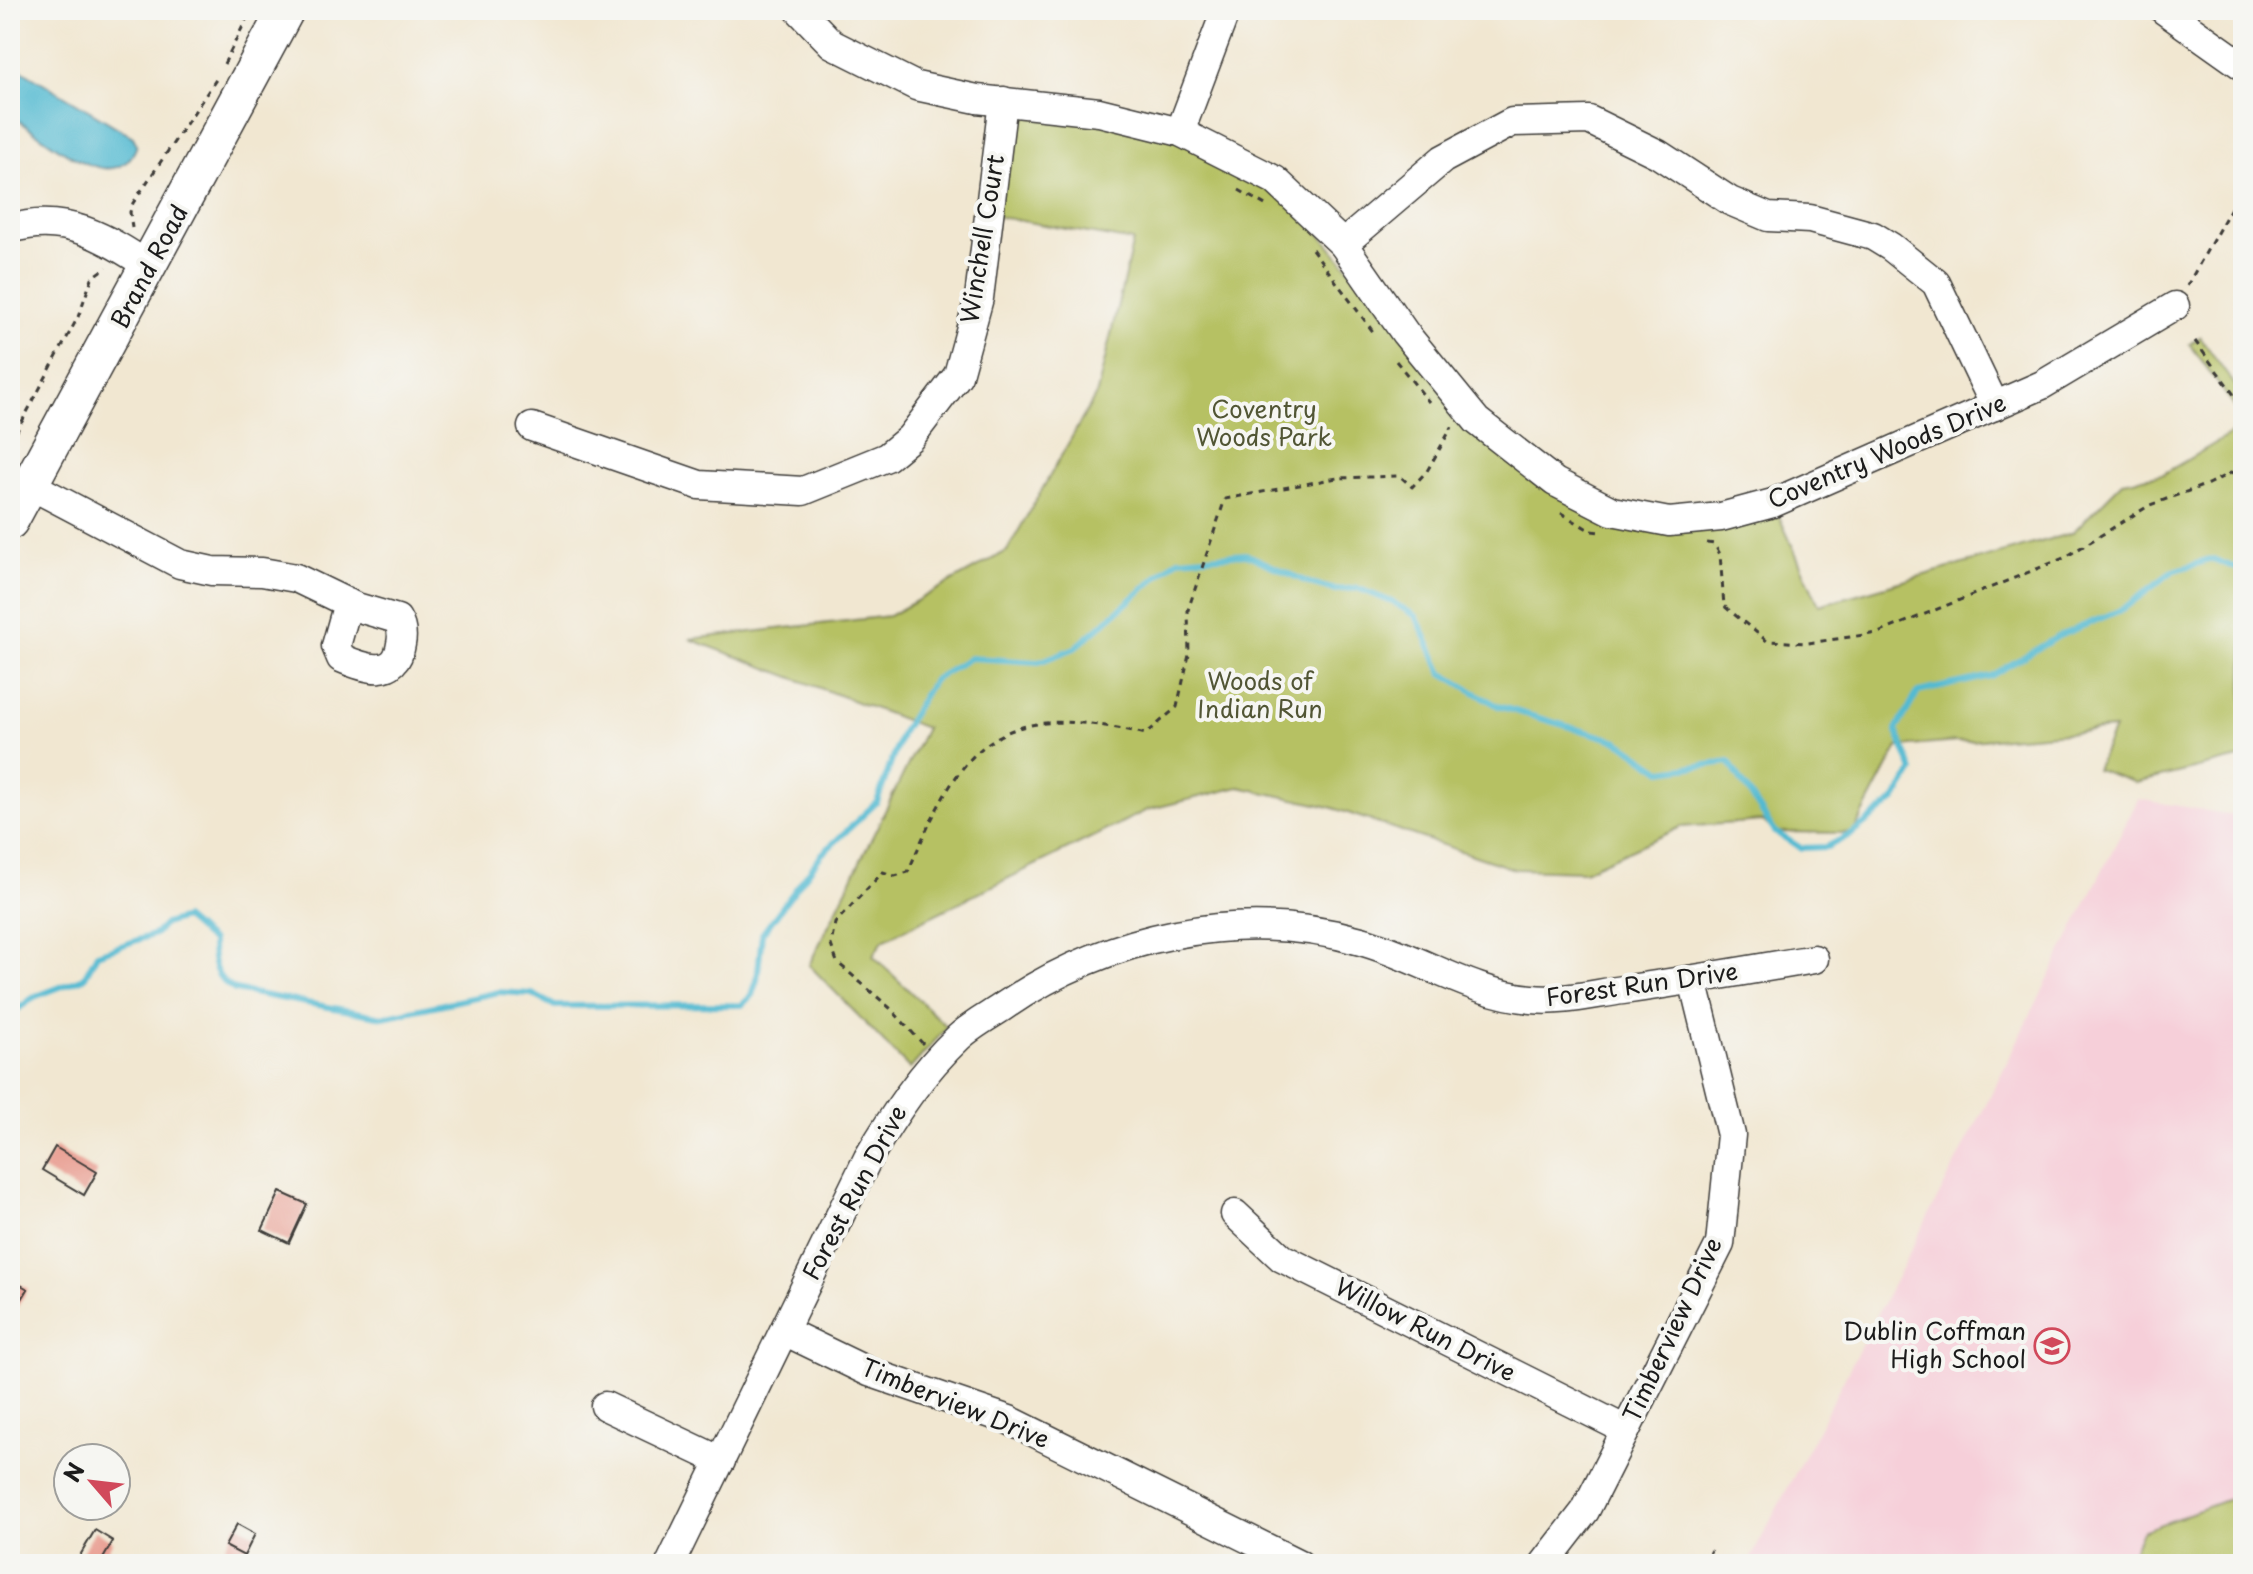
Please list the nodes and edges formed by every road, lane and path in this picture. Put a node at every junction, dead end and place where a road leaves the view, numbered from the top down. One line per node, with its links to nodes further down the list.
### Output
1 (286, 10): 14 (main road, Brand Road)
2 (799, 10): 6 (street, Coventry Woods Drive)
3 (1226, 10): 7 (street)
4 (2164, 10): 5 (street)
5 (2243, 66)
6 (1003, 101): 7 (street, Coventry Woods Drive); 22 (street, Winchell Court)
7 (1180, 132): 13 (street, Coventry Woods Drive)
8 (1238, 189): 9 (path)
9 (1278, 213)
10 (2243, 214): 15 (path)
11 (10, 229): 14 (street)
12 (1308, 243): 16 (path)
13 (1343, 244): 20 (street, Coventry Woods Drive); 20 (street)
14 (150, 267): 25 (main road, Brand Road)
15 (2175, 306): 20 (street, Coventry Woods Drive)
16 (1376, 335)
17 (2195, 341): 21 (path)
18 (1394, 360): 19 (path)
19 (1432, 405)
20 (1995, 406)
21 (2243, 407)
22 (532, 427)
23 (1459, 435): 33 (path)
24 (2243, 467): 29 (path)
25 (32, 486): 27 (main road, Brand Road); 30 (street)
26 (1555, 509): 28 (path)
27 (10, 521)
28 (1605, 533)
29 (1701, 543)
30 (348, 603)
31 (1814, 959): 32 (street, Forest Run Drive)
32 (1693, 980): 33 (street, Forest Run Drive); 37 (street, Timberview Drive)
33 (937, 1061): 35 (street, Forest Run Drive)
34 (1235, 1214): 37 (street, Willow Run Drive)
35 (784, 1331): 38 (street, Forest Run Drive); 41 (street, Timberview Drive)
36 (605, 1406): 38 (street)
37 (1626, 1430): 42 (street, Timberview Drive)
38 (721, 1461): 40 (street, Forest Run Drive)
39 (1711, 1550): 43 (path)
40 (670, 1564)
41 (1299, 1564)
42 (1544, 1564)
43 (1704, 1564)

